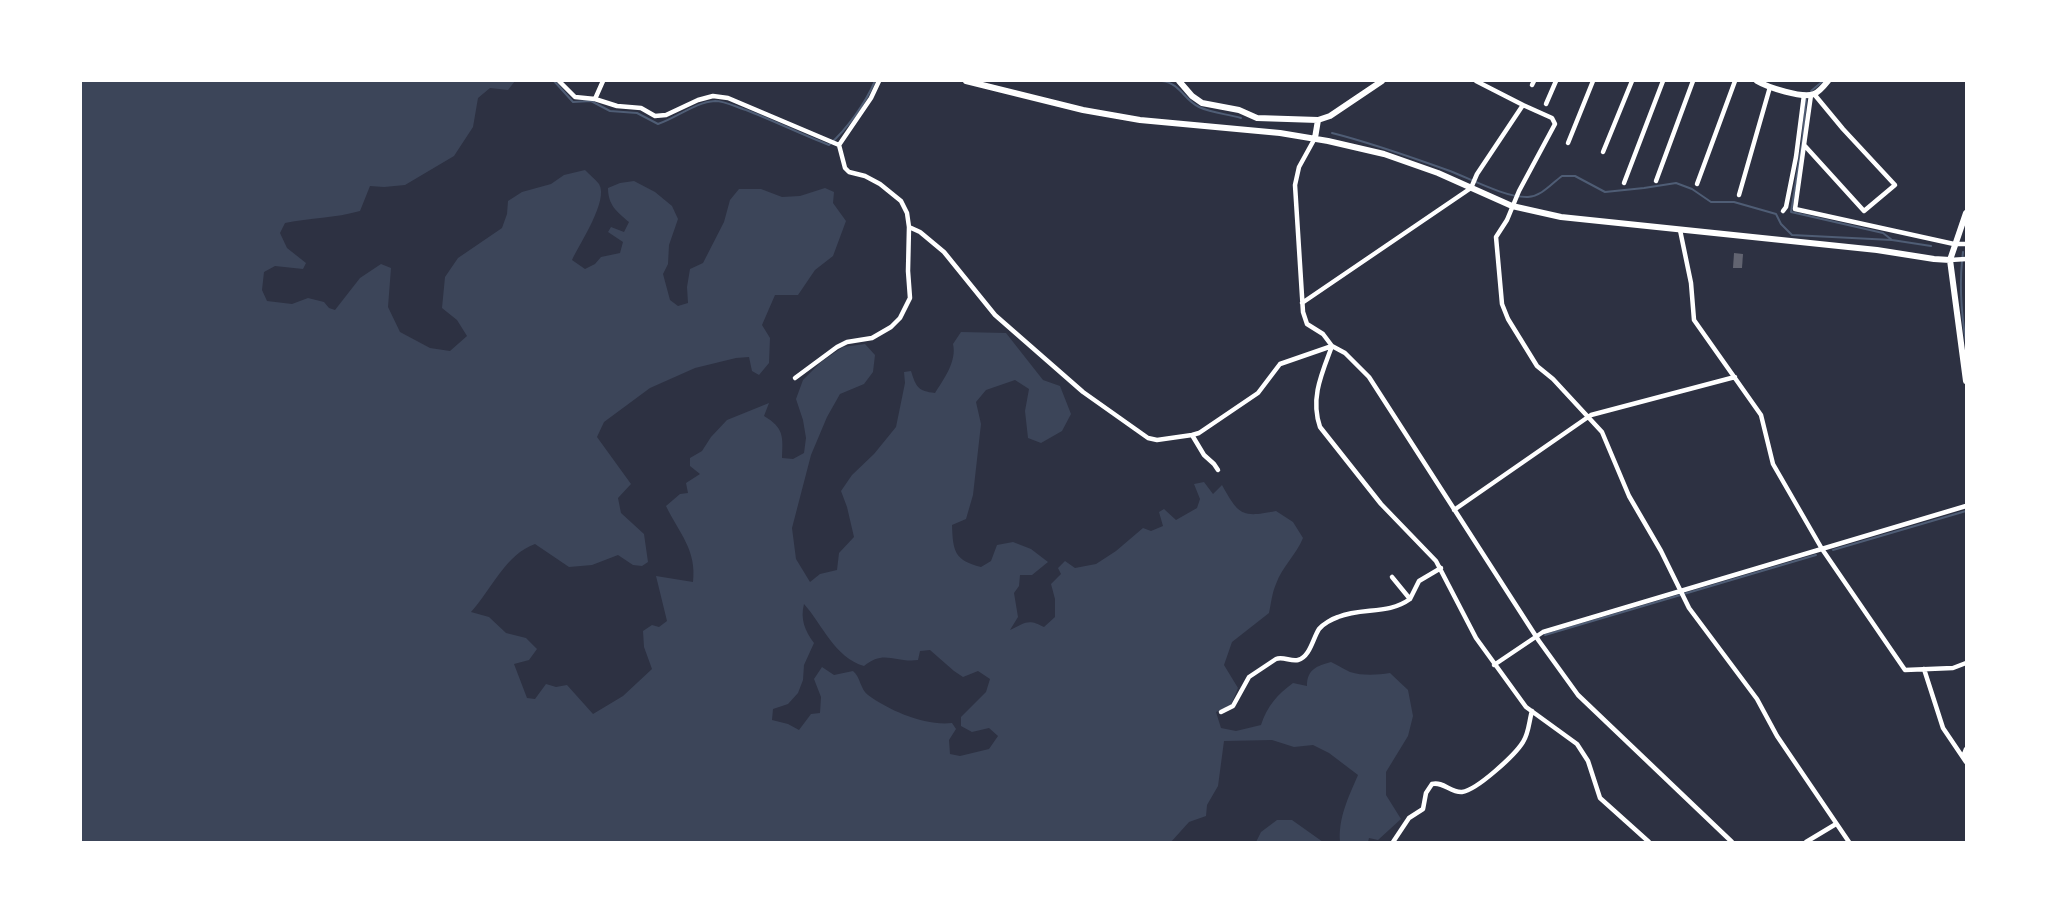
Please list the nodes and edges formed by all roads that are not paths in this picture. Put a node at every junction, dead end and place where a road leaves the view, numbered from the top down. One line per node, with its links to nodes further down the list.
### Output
1 (559, 81): 18 (street)
2 (603, 81): 18 (street)
3 (879, 81): 24 (street)
4 (966, 81): 22 (main road)
5 (1179, 81): 21 (main road)
6 (1382, 81): 21 (main road)
7 (1476, 81): 20 (street)
8 (1556, 81): 19 (street)
9 (1593, 81): 23 (street)
10 (1632, 81): 26 (street)
11 (1663, 81): 28 (street)
12 (1693, 81): 27 (street)
13 (1734, 81): 29 (street)
14 (1757, 81): 16 (main road)
15 (1828, 81): 17 (main road)
16 (1770, 87): 17 (main road); 31 (street)
17 (1810, 95): 25 (street); 25 (street); 33 (street)
18 (595, 99): 24 (street)
19 (1546, 104)
20 (1522, 105): 30 (street); 32 (street)
21 (1318, 122): 22 (main road)
22 (1316, 136): 30 (main road); 41 (street)
23 (1568, 143)
24 (839, 145): 35 (street)
25 (1805, 146): 37 (street)
26 (1603, 152)
27 (1656, 181)
28 (1624, 183)
29 (1697, 184)
30 (1471, 186): 32 (main road); 41 (street)
31 (1739, 195)
32 (1514, 203): 36 (main road); 46 (street)
33 (1783, 211)
34 (1966, 213): 37 (main road)
35 (909, 227): 44 (street); 47 (street)
36 (1680, 230): 40 (main road); 43 (street)
37 (1954, 244): 38 (street); 40 (main road)
38 (1966, 244)
39 (1966, 259): 40 (street)
40 (1950, 260): 45 (main road)
41 (1302, 303): 42 (street)
42 (1332, 346): 47 (street); 50 (street); 52 (street)
43 (1735, 377): 46 (street); 51 (street)
44 (795, 378)
45 (1966, 381)
46 (1588, 417): 50 (street); 54 (street)
47 (1192, 435): 48 (street)
48 (1218, 470)
49 (1966, 506): 51 (street)
50 (1454, 510): 56 (street)
51 (1822, 549): 54 (street); 59 (street)
52 (1441, 568): 55 (street); 58 (street)
53 (1392, 577): 55 (street)
54 (1681, 594): 56 (street); 64 (street)
55 (1410, 599): 61 (street)
56 (1535, 635): 58 (street); 67 (street)
57 (1966, 663): 59 (street)
58 (1494, 665): 60 (street)
59 (1924, 669): 63 (street)
60 (1532, 711): 65 (street); 66 (street)
61 (1221, 712)
62 (1966, 748): 63 (street)
63 (1965, 760)
64 (1836, 824): 68 (street); 69 (street)
65 (1393, 842)
66 (1649, 842)
67 (1732, 842)
68 (1806, 842)
69 (1849, 842)

